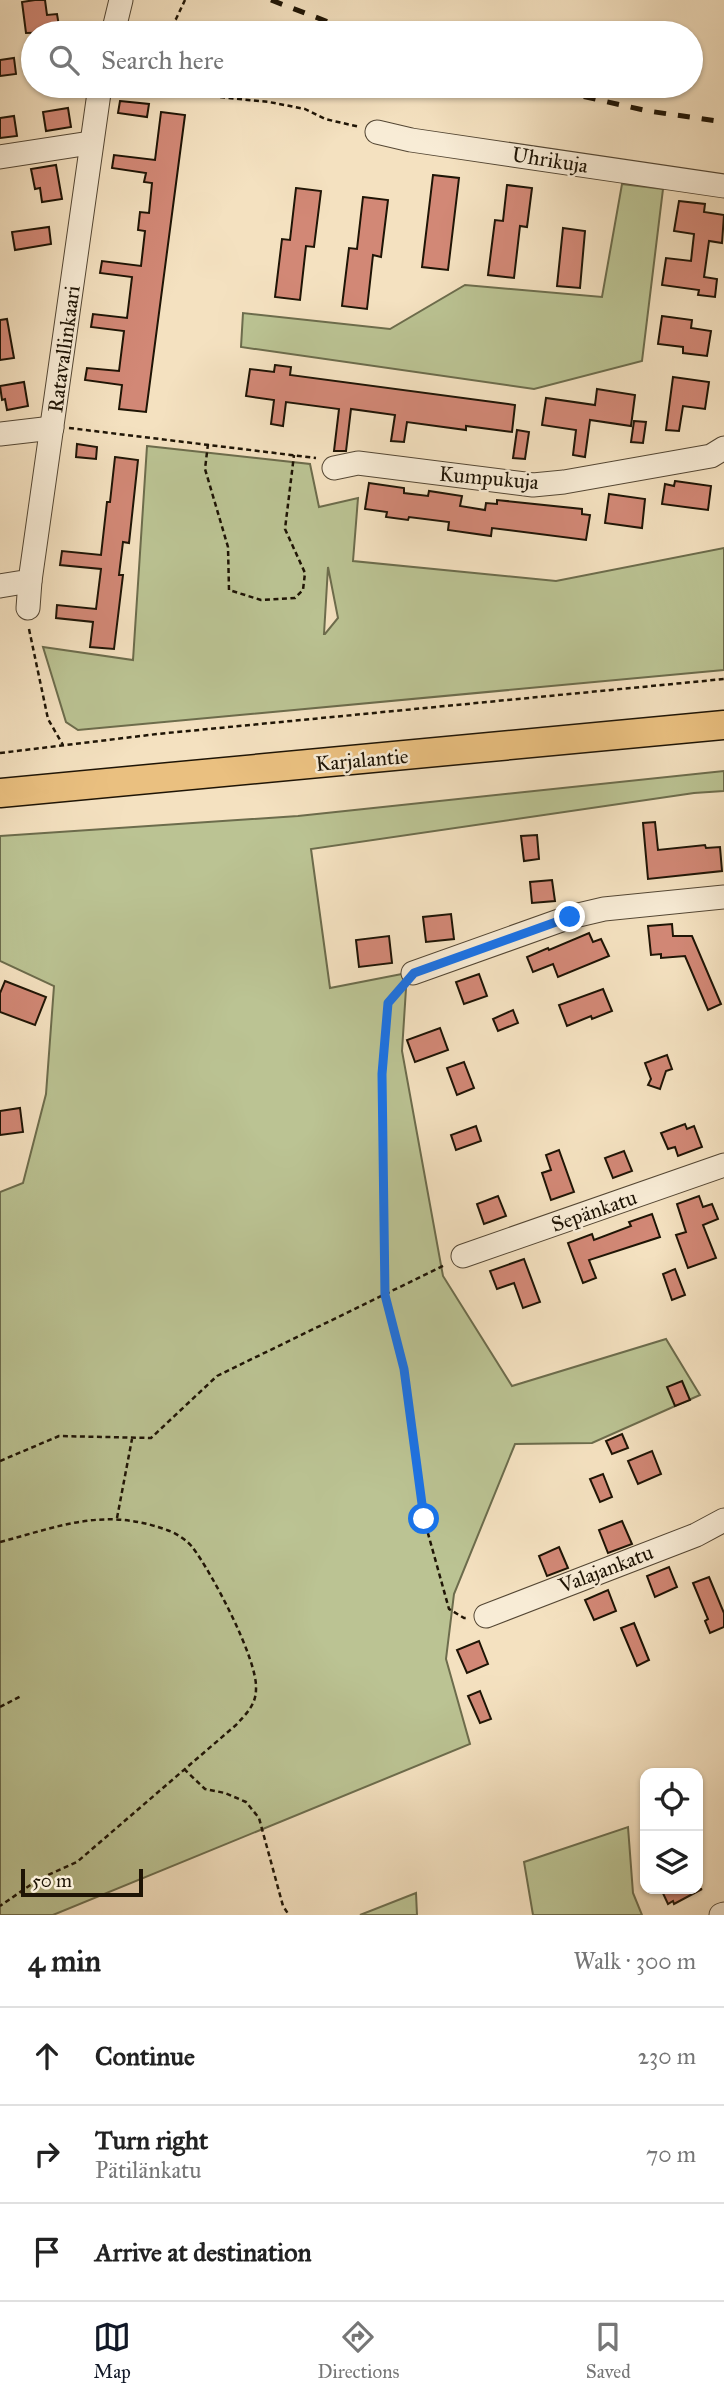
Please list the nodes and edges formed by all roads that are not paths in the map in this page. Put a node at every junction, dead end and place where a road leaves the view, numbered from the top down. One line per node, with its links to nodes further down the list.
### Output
1 (121, 0): 2 (street)
2 (116, 21)
3 (98, 98): 5 (street, Ratavallinkaari)
4 (377, 132): 7 (street, Uhrikuja)
5 (90, 143): 6 (street); 8 (street, Ratavallinkaari)
6 (0, 157)
7 (724, 186)
8 (52, 428): 9 (street); 12 (street, Ratavallinkaari)
9 (0, 434)
10 (724, 448): 11 (street, Kumpukuja)
11 (334, 468)
12 (30, 581): 13 (street); 14 (street, Ratavallinkaari)
13 (0, 586)
14 (28, 608)
15 (724, 725): 16 (main road, Karjalantie)
16 (0, 793)
17 (724, 897): 18 (street)
18 (414, 973)
19 (724, 1165): 20 (street, Sepänkatu)
20 (463, 1256)
21 (724, 1520): 22 (street, Valajankatu)
22 (486, 1616)

